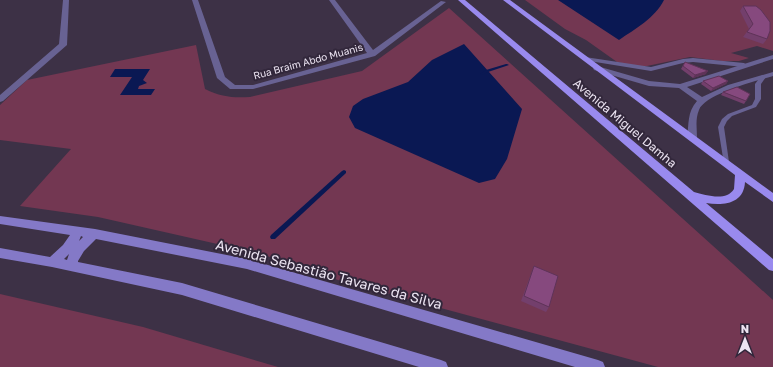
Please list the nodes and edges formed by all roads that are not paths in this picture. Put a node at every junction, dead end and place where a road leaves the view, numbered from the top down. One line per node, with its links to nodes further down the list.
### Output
1 (66, 0): 15 (street)
2 (195, 0): 7 (street, Rua Braim Abdo Muanis)
3 (332, 0): 7 (street)
4 (461, 0): 20 (main road, Avenida Miguel Damha)
5 (506, 0): 9 (main road, Avenida Miguel Damha)
6 (443, 2): 7 (street, Rua Braim Abdo Muanis)
7 (372, 54)
8 (773, 57): 10 (street)
9 (585, 59): 10 (lane); 11 (main road, Avenida Miguel Damha)
10 (744, 65): 13 (street); 14 (street)
11 (597, 68): 14 (street); 17 (main road, Avenida Miguel Damha)
12 (773, 74): 13 (street)
13 (763, 77): 16 (street); 18 (lane)
14 (681, 86): 16 (street)
15 (0, 99)
16 (702, 100): 17 (street)
17 (692, 138): 18 (main road, Avenida Miguel Damha)
18 (726, 162): 19 (main road, Avenida Miguel Damha)
19 (740, 174): 20 (main road); 21 (main road, Avenida Miguel Damha)
20 (690, 195): 28 (main road, Avenida Miguel Damha)
21 (773, 198)
22 (0, 220): 23 (main road, Avenida Sebastião Tavares da Silva)
23 (78, 231): 24 (main road, Avenida Sebastião Tavares da Silva); 26 (main road)
24 (96, 234): 27 (main road); 30 (main road, Avenida Sebastião Tavares da Silva)
25 (0, 254): 26 (main road)
26 (52, 262): 27 (main road)
27 (71, 266): 29 (main road)
28 (773, 266)
29 (440, 367)
30 (598, 367)

